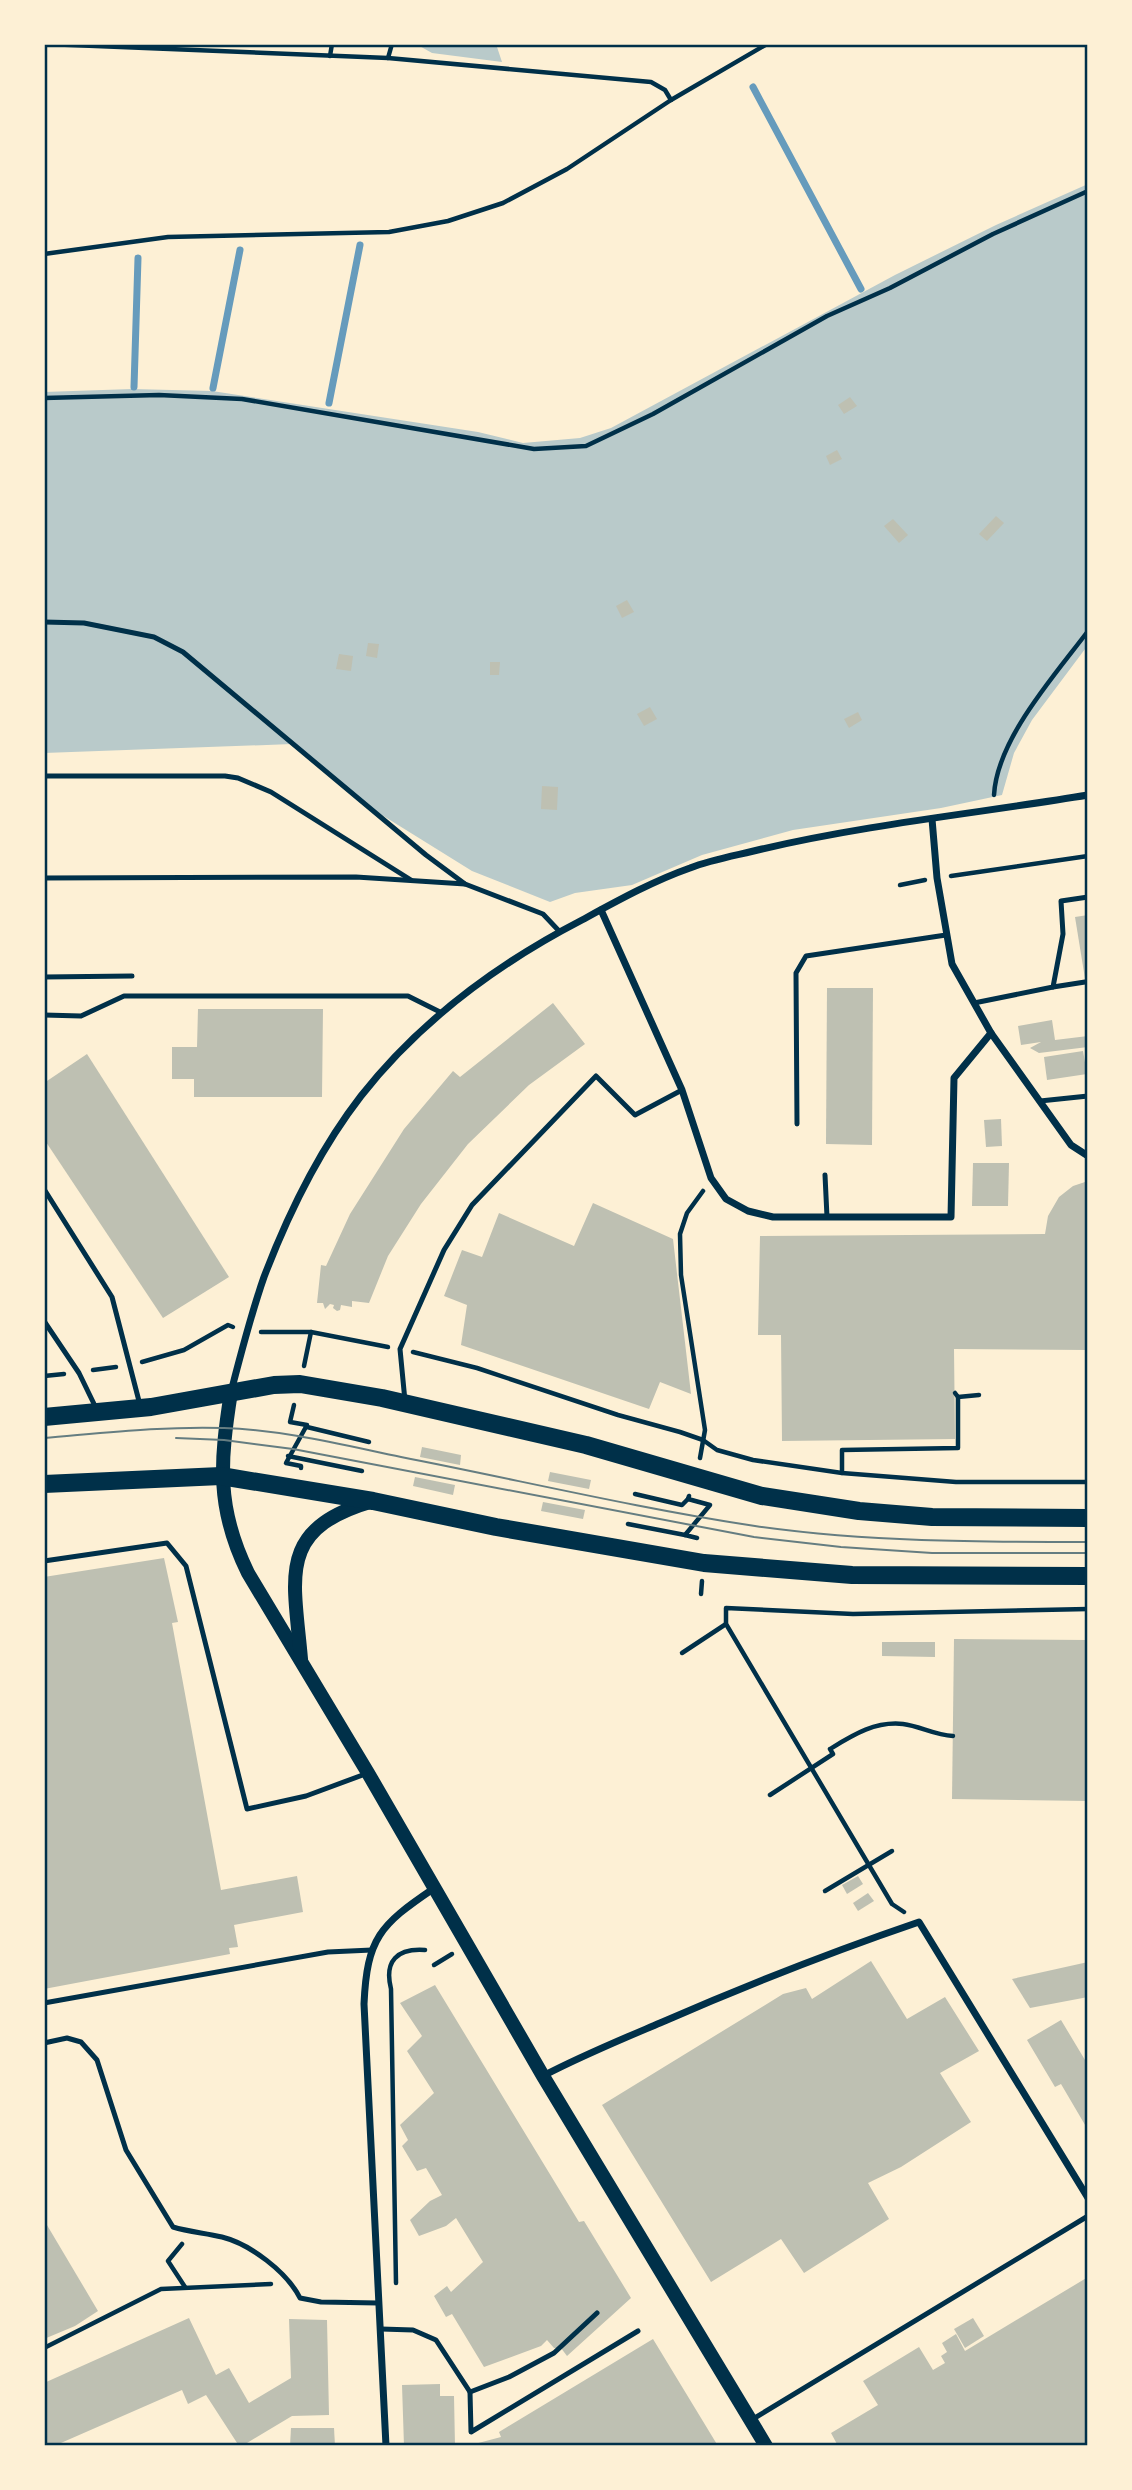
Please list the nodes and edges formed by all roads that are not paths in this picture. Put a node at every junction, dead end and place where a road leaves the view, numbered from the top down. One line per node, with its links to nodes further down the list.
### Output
1 (44, 622): 7 (lane)
2 (44, 775): 6 (lane)
3 (1088, 794): 4 (street)
4 (932, 819): 9 (street); 11 (street)
5 (44, 878): 6 (lane)
6 (414, 882): 7 (lane)
7 (466, 884): 10 (lane)
8 (1088, 897): 15 (lane)
9 (601, 910): 10 (street); 20 (street)
10 (560, 932): 17 (street)
11 (946, 935): 16 (street); 23 (lane)
12 (132, 976): 13 (lane)
13 (44, 977)
14 (1085, 982): 15 (lane)
15 (1053, 987): 16 (lane)
16 (974, 1003): 19 (street)
17 (442, 1014): 18 (lane); 29 (street)
18 (44, 1015)
19 (991, 1033): 22 (street); 27 (street)
20 (681, 1090): 27 (street); 30 (lane)
21 (1088, 1096): 22 (lane)
22 (1040, 1101): 24 (street)
23 (797, 1124)
24 (1088, 1156)
25 (825, 1175): 27 (lane)
26 (44, 1189): 31 (lane)
27 (827, 1217)
28 (44, 1321): 32 (lane)
29 (231, 1392): 30 (main road); 31 (main road); 34 (main road)
30 (405, 1404): 37 (main road)
31 (141, 1408): 32 (main road)
32 (98, 1411): 33 (main road)
33 (44, 1417)
34 (221, 1476): 35 (main road); 36 (main road); 40 (main road)
35 (44, 1484)
36 (373, 1501): 39 (main road); 40 (main road)
37 (1088, 1518)
38 (44, 1561): 41 (lane)
39 (1088, 1576)
40 (302, 1664): 41 (main road)
41 (368, 1773): 42 (main road)
42 (433, 1889): 43 (street); 46 (main road)
43 (372, 1950): 44 (lane); 49 (street)
44 (44, 2003)
45 (44, 2043): 49 (lane)
46 (543, 2076): 47 (street); 54 (main road)
47 (1088, 2198)
48 (1088, 2216): 54 (lane)
49 (378, 2303): 51 (street)
50 (597, 2313): 53 (lane)
51 (381, 2329): 53 (lane); 55 (street)
52 (638, 2331): 53 (lane)
53 (470, 2392)
54 (750, 2420): 56 (main road)
55 (386, 2446)
56 (766, 2446)

